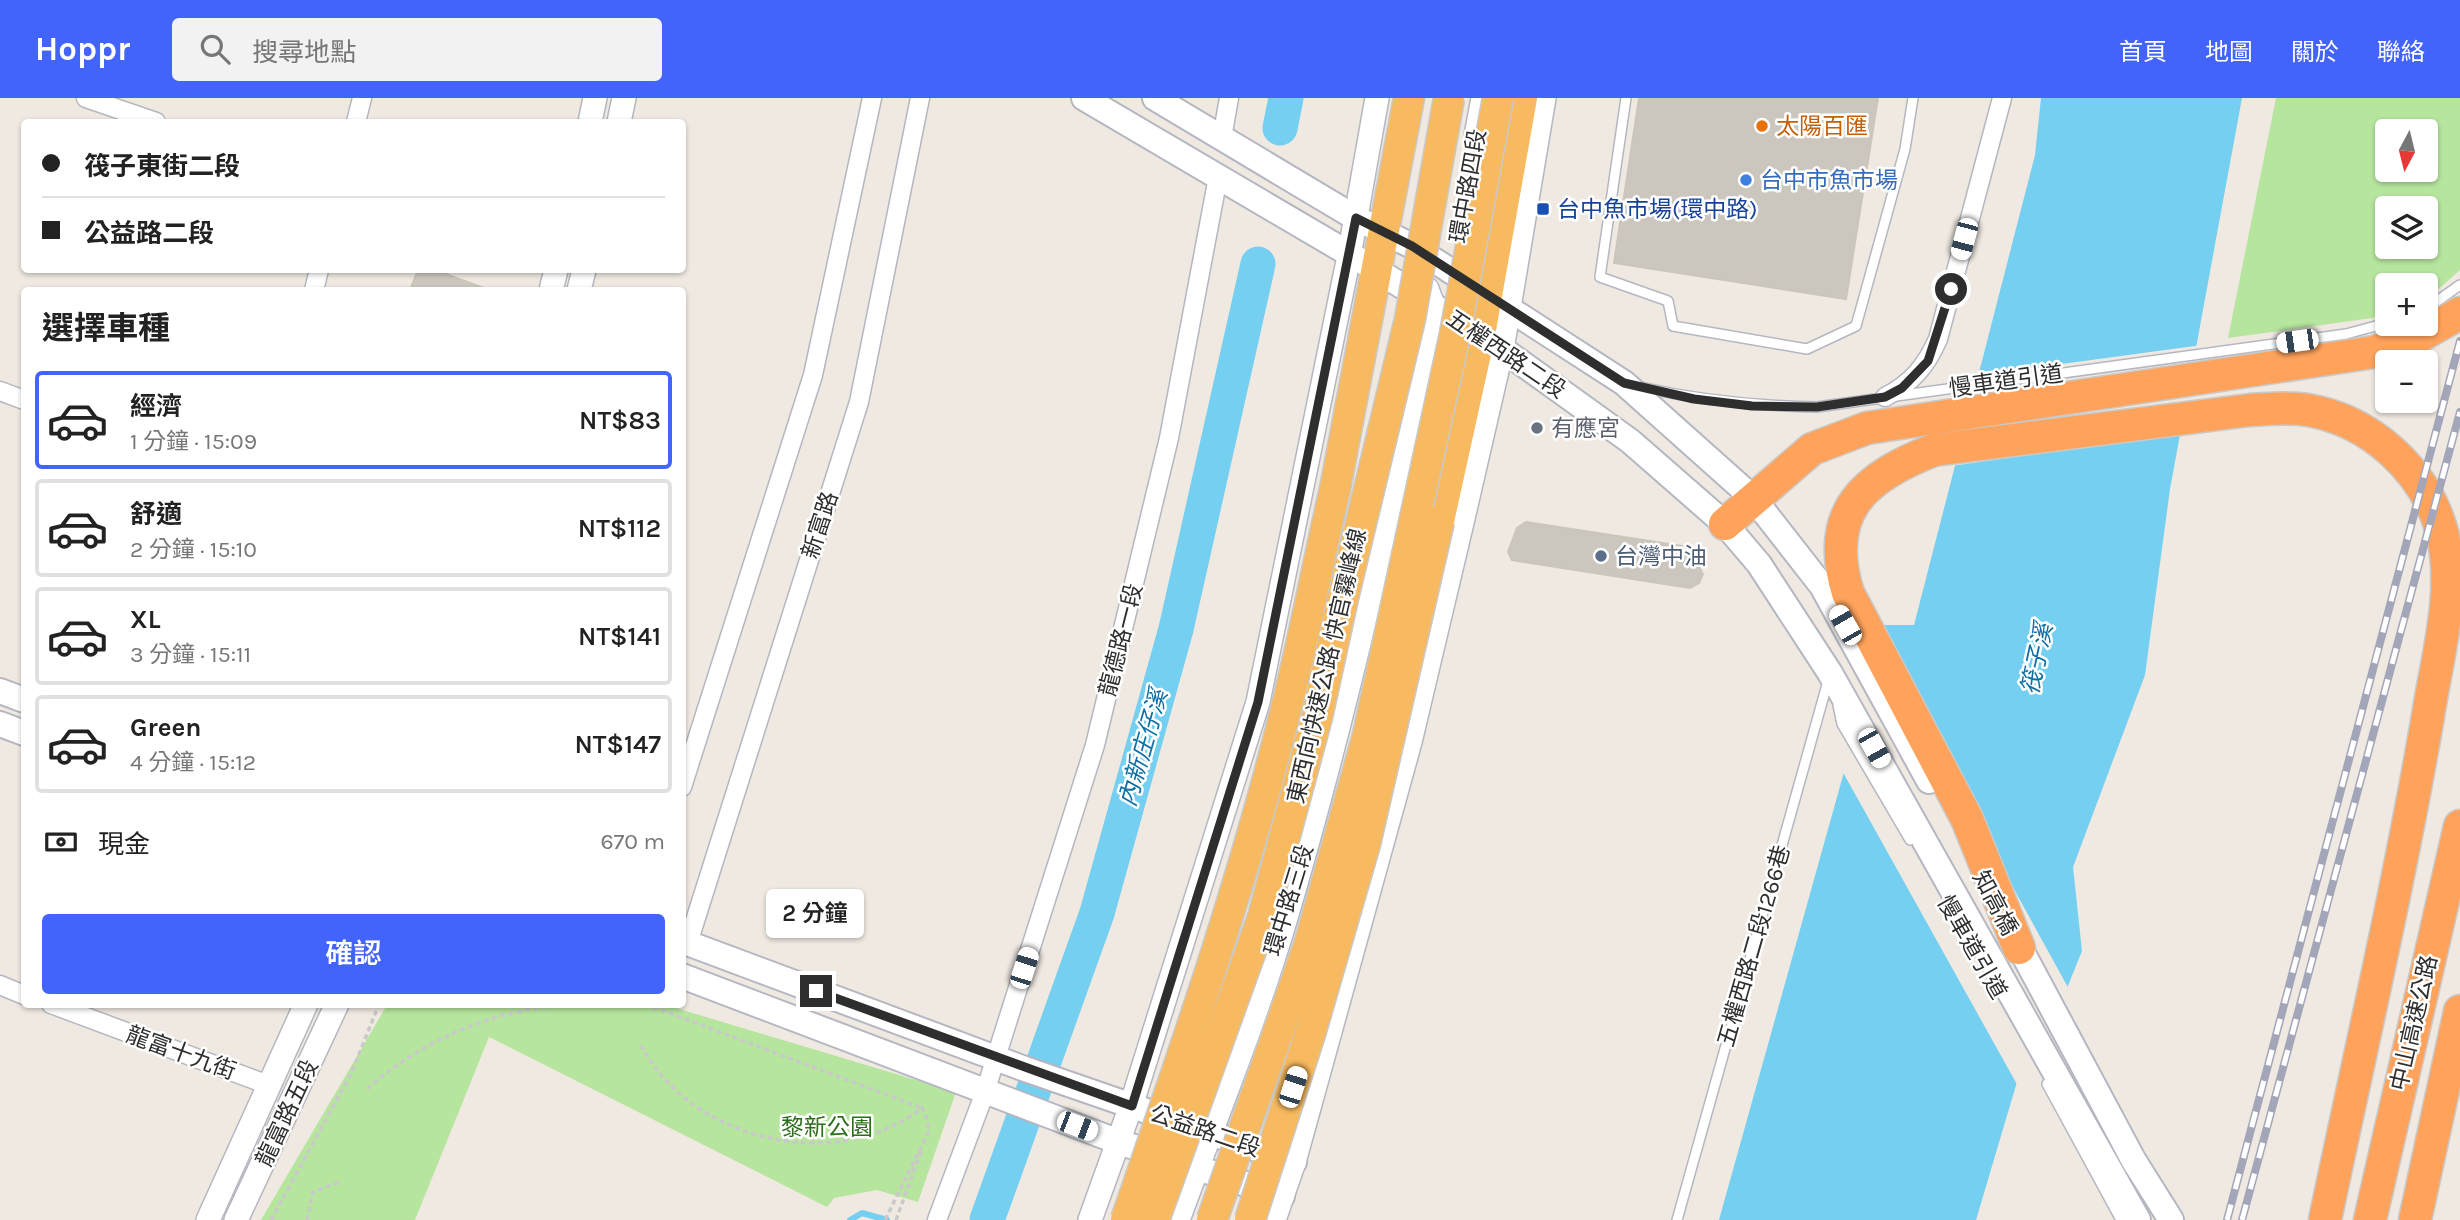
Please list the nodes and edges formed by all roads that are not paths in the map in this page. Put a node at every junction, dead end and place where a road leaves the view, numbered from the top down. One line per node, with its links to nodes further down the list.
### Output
1 (86, 98): 19 (street)
2 (362, 98): 20 (street)
3 (595, 98): 21 (street)
4 (624, 98): 22 (street)
5 (872, 98): 50 (street)
6 (920, 98): 54 (street, 新富路)
7 (1084, 98): 24 (main road, 五權西路二段)
8 (1155, 98): 23 (main road, 五權西路二段)
9 (1229, 98): 23 (street)
10 (1377, 98): 25 (street)
11 (1409, 98): 26 (highway)
12 (1437, 98): 27 (street, 環中路四段)
13 (1449, 98): 81 (highway, 東西向快速公路 快官霧峰線, bridge)
14 (1483, 98): 29 (street, 環中路四段)
15 (1626, 98): 16 (lane)
16 (1913, 98)
17 (2002, 98): 39 (street)
18 (1521, 100): 31 (highway); 84 (highway, bridge)
19 (147, 119)
20 (357, 119)
21 (591, 119)
22 (620, 119)
23 (1222, 138): 25 (main road, 五權西路二段)
24 (1218, 177): 28 (main road, 五權西路二段); 65 (street, 龍德路一段)
25 (1356, 218): 26 (main road, 五權西路二段); 28 (street)
26 (1383, 231): 27 (main road, 五權西路二段); 28 (highway)
27 (1412, 246): 29 (main road, 五權西路二段); 33 (street)
28 (1362, 262): 33 (main road, 五權西路二段); 69 (street); 80 (highway, bridge)
29 (1453, 274): 31 (main road, 五權西路二段); 33 (street, 環中路三段)
30 (2460, 285): 32 (lane)
31 (1497, 301): 36 (highway); 37 (main road, 五權西路二段)
32 (2438, 301)
33 (1440, 309): 36 (main road, 五權西路二段); 70 (street, 環中路三段)
34 (2460, 313): 41 (highway)
35 (2375, 326): 39 (lane, 慢車道引道)
36 (1490, 342): 42 (main road, 五權西路二段); 72 (street); 85 (highway, bridge)
37 (1624, 383): 39 (lane, 慢車道引道); 41 (main road, 五權西路二段)
38 (0, 391): 40 (street)
39 (1885, 397)
40 (21, 399)
41 (1754, 499): 42 (highway); 43 (main road, 五權西路二段)
42 (1725, 524): 44 (main road, 五權西路二段)
43 (1857, 630): 56 (highway); 91 (highway)
44 (1830, 673): 47 (main road, 五權西路二段); 87 (lane, 五權西路二段1266巷)
45 (0, 691): 46 (main road)
46 (21, 699)
47 (1844, 713): 52 (lane); 74 (main road, 知高橋)
48 (0, 724): 49 (main road)
49 (21, 732)
50 (686, 774)
51 (2460, 826): 92 (highway, 中山高速公路)
52 (1918, 853)
53 (1932, 877): 64 (lane, 慢車道引道)
54 (686, 939)
55 (686, 942): 65 (main road, 公益路二段)
56 (2020, 948): 74 (main road, 知高橋)
57 (686, 978): 68 (main road, 公益路二段)
58 (0, 985): 59 (street)
59 (21, 994)
60 (62, 1008): 67 (street, 龍富十九街)
61 (304, 1008): 67 (street, 龍富路五段)
62 (335, 1008): 77 (street, 龍富路五段)
63 (2460, 1011): 93 (highway, 中山高速公路)
64 (2026, 1045)
65 (996, 1059): 68 (street, 龍德路一段); 69 (main road, 公益路二段)
66 (2039, 1068): 74 (lane)
67 (271, 1086): 76 (street, 龍富路五段)
68 (985, 1092): 71 (main road, 公益路二段); 78 (street, 龍德路一段)
69 (1120, 1102): 70 (main road, 公益路二段); 71 (street)
70 (1217, 1137): 72 (main road, 公益路二段); 73 (street, 環中路三段)
71 (1109, 1138): 73 (main road, 公益路二段); 79 (street)
72 (1294, 1162): 75 (street)
73 (1204, 1170): 75 (main road, 公益路二段); 82 (street, 環中路三段); 83 (street, 環中路三段)
74 (2116, 1172): 88 (lane); 89 (main road); 90 (main road)
75 (1282, 1196): 86 (street)
76 (208, 1220)
77 (236, 1220)
78 (937, 1220)
79 (1090, 1220)
80 (1126, 1220)
81 (1154, 1220)
82 (1178, 1220)
83 (1194, 1220)
84 (1212, 1220)
85 (1250, 1220)
86 (1274, 1220)
87 (1677, 1220)
88 (2121, 1220)
89 (2138, 1220)
90 (2171, 1220)
91 (2325, 1220)
92 (2370, 1220)
93 (2415, 1220)

